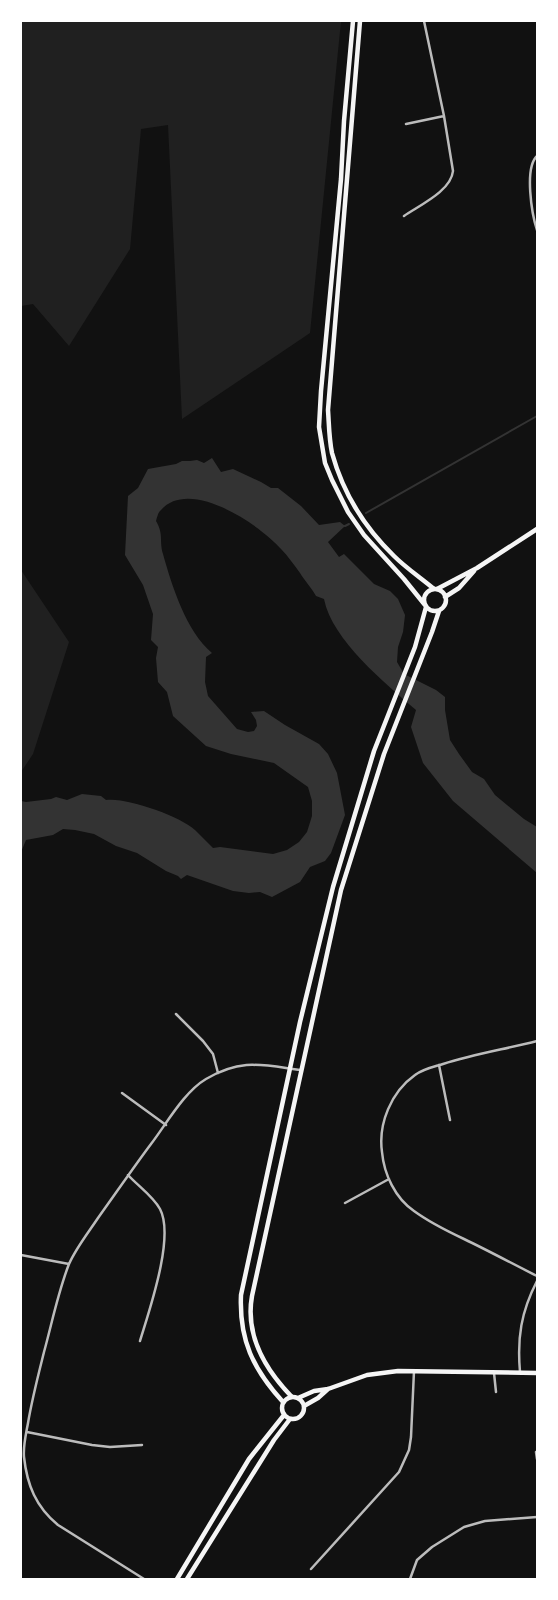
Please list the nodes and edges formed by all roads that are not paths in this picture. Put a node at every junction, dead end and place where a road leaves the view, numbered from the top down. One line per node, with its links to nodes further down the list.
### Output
1 (353, 21): 13 (main road)
2 (360, 21): 11 (main road)
3 (424, 21): 4 (street)
4 (444, 116): 5 (street); 7 (street)
5 (406, 124)
6 (537, 156): 8 (street)
7 (404, 216)
8 (537, 230)
9 (537, 529): 10 (main road)
10 (477, 568): 11 (main road); 12 (main road)
11 (435, 589): 12 (main road); 13 (main road)
12 (445, 597): 14 (main road)
13 (425, 606): 14 (main road); 15 (main road)
14 (439, 611): 16 (main road)
15 (341, 858): 16 (main road); 20 (main road)
16 (350, 861): 21 (main road)
17 (176, 1014): 22 (street)
18 (537, 1041): 19 (street)
19 (439, 1065): 24 (street); 27 (street)
20 (291, 1069): 21 (street); 22 (street); 42 (main road)
21 (300, 1070): 40 (main road)
22 (218, 1073): 25 (street)
23 (122, 1092): 25 (street)
24 (450, 1120)
25 (166, 1125): 26 (street)
26 (128, 1175): 30 (street); 33 (street)
27 (389, 1179): 28 (street); 31 (street)
28 (344, 1203)
29 (21, 1255): 30 (street)
30 (69, 1264): 46 (street)
31 (537, 1276)
32 (537, 1281): 36 (street)
33 (140, 1341)
34 (414, 1371): 35 (main road); 38 (main road); 51 (street)
35 (494, 1372): 36 (main road); 39 (street)
36 (520, 1373): 37 (main road)
37 (537, 1373)
38 (328, 1389): 41 (main road); 43 (main road)
39 (496, 1392)
40 (291, 1396): 41 (main road); 42 (main road)
41 (298, 1398): 43 (main road)
42 (283, 1402): 44 (main road)
43 (304, 1406): 45 (main road)
44 (284, 1415): 45 (main road); 53 (main road)
45 (290, 1419): 54 (main road)
46 (27, 1432): 47 (street); 52 (street)
47 (142, 1445)
48 (536, 1452): 49 (street)
49 (537, 1459)
50 (537, 1517): 55 (street)
51 (311, 1569)
52 (144, 1579)
53 (177, 1579)
54 (187, 1579)
55 (410, 1579)

